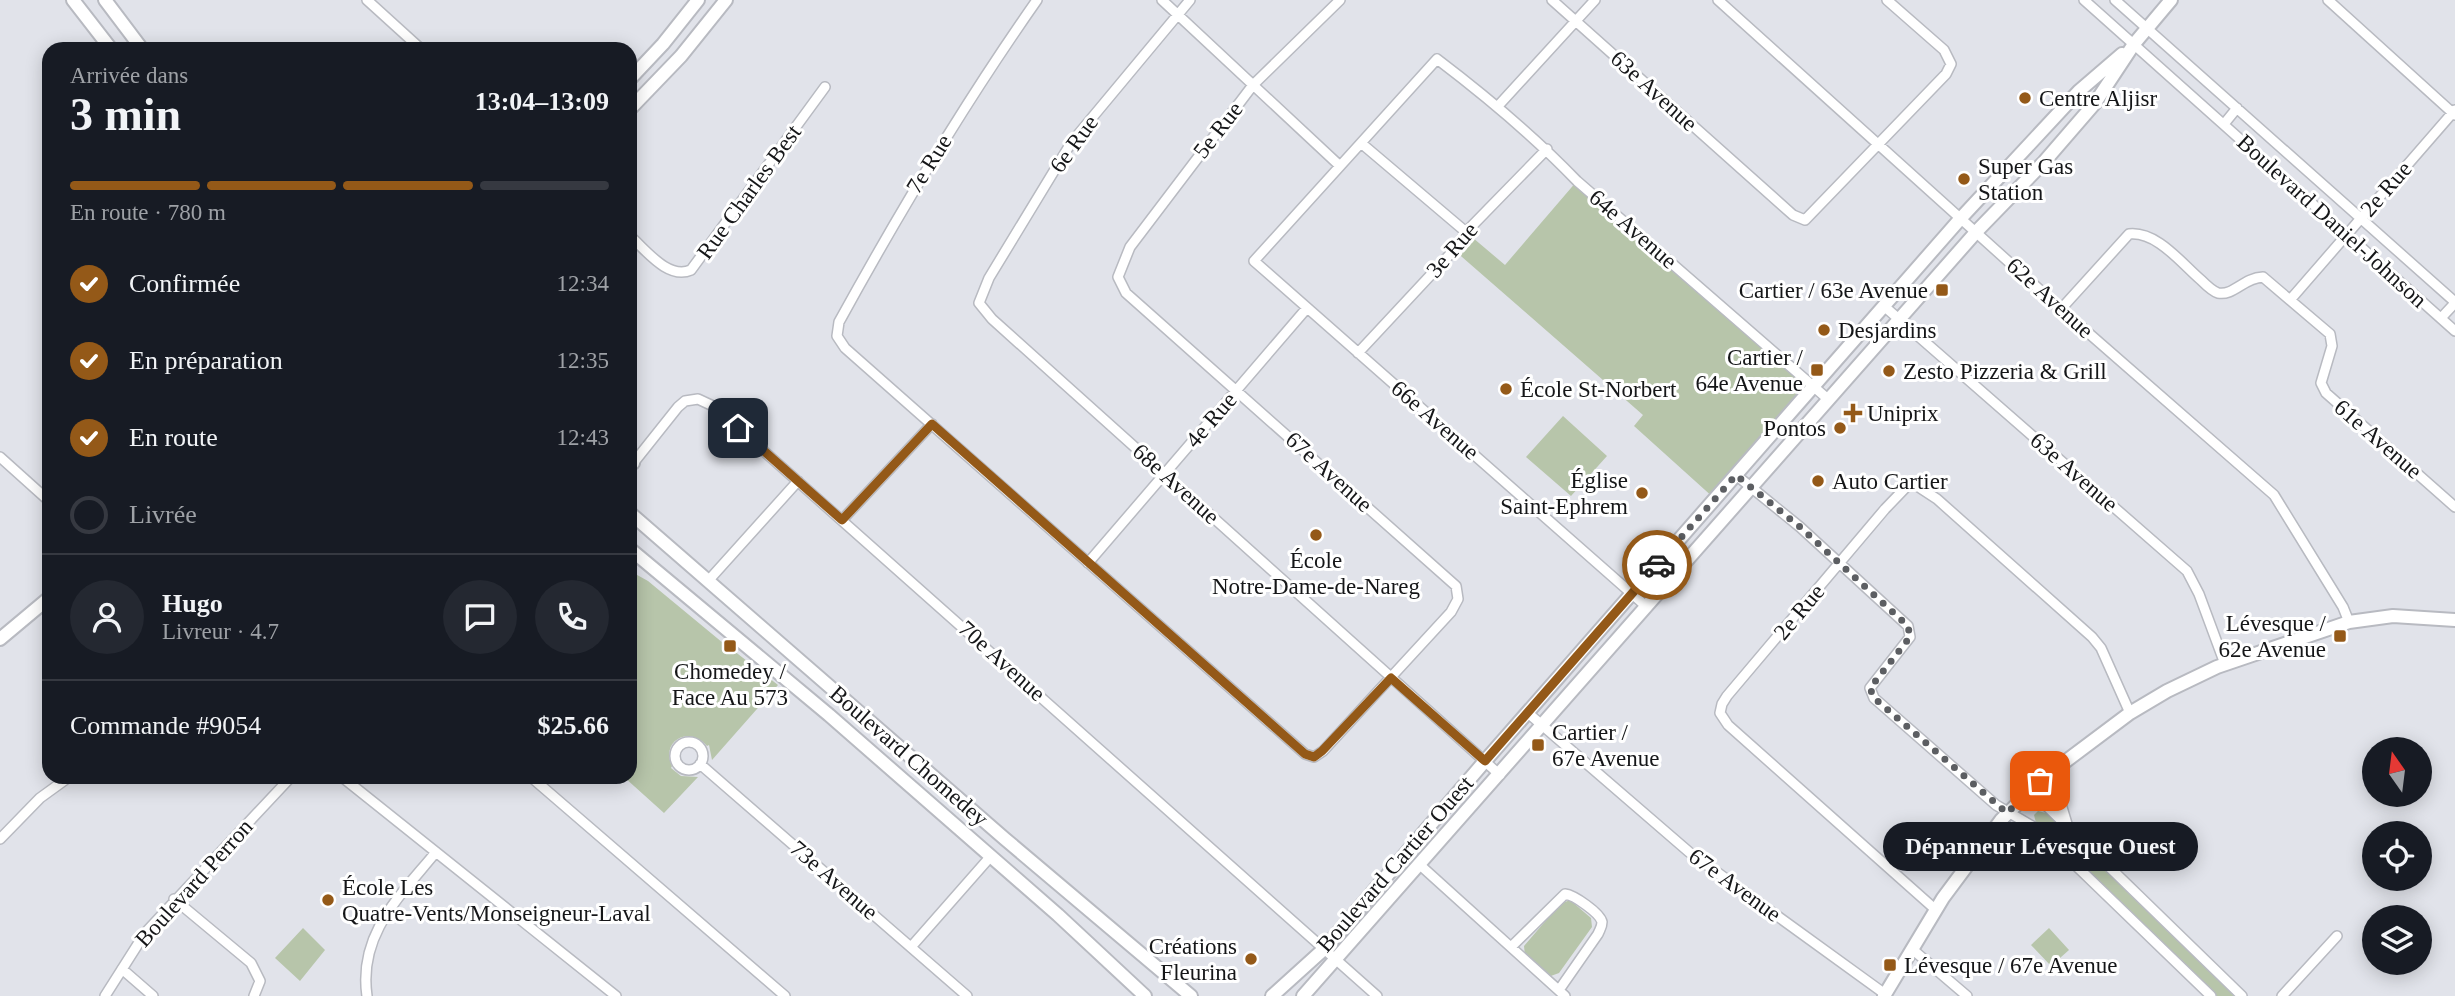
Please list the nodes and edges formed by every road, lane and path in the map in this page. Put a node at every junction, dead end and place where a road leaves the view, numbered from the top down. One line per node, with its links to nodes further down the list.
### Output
1 (73, 0): 21 (street)
2 (105, 0): 22 (street)
3 (367, 0): 23 (street)
4 (698, 0): 25 (street)
5 (726, 0): 28 (street)
6 (1037, 0): 57 (street, 7e Rue)
7 (1162, 0): 18 (street)
8 (1190, 0): 18 (street, 6e Rue)
9 (1340, 0): 26 (street, 5e Rue)
10 (1552, 0): 19 (street, 63e Avenue)
11 (1595, 0): 19 (street)
12 (1718, 0): 34 (street, 62e Avenue)
13 (1888, 0): 34 (street)
14 (2084, 0): 24 (street, Boulevard Daniel-Johnson)
15 (2115, 0): 20 (street, Boulevard Daniel-Johnson)
16 (2171, 0): 20 (street, Boulevard Cartier Ouest)
17 (2328, 0): 31 (street)
18 (1177, 15): 26 (street); 45 (street, 6e Rue)
19 (1576, 20): 29 (street); 34 (street, 63e Avenue)
20 (2147, 29): 24 (street, Boulevard Cartier Ouest); 30 (street, Boulevard Daniel-Johnson)
21 (106, 42)
22 (137, 42)
23 (413, 42)
24 (2134, 44): 32 (street, Boulevard Daniel-Johnson); 37 (street, Boulevard Cartier Ouest); 39 (street, Boulevard Cartier Ouest)
25 (637, 72)
26 (1253, 85): 36 (street); 43 (street, 5e Rue)
27 (825, 87): 42 (street, Rue Charles Best)
28 (637, 102)
29 (1498, 106): 33 (street, 64e Avenue); 35 (street, 64e Avenue)
30 (2236, 108): 32 (street, Boulevard Daniel-Johnson); 38 (street, Boulevard Daniel-Johnson)
31 (2454, 113): 38 (street, 2e Rue)
32 (2224, 124): 41 (street, Boulevard Daniel-Johnson)
33 (1361, 143): 36 (street); 40 (street)
34 (1880, 144): 37 (street, 62e Avenue)
35 (1547, 149): 40 (street, 3e Rue); 54 (street, 64e Avenue)
36 (1340, 166): 48 (street, 66e Avenue)
37 (1961, 218): 39 (street, 62e Avenue); 47 (street, Boulevard Cartier Ouest)
38 (2361, 218): 41 (street, 2e Rue); 46 (street, Boulevard Daniel-Johnson)
39 (1977, 231): 49 (street, 62e Avenue); 51 (street, Boulevard Cartier Ouest)
40 (1466, 232): 53 (street, 3e Rue)
41 (2347, 234): 44 (street, 2e Rue); 50 (street, Boulevard Daniel-Johnson)
42 (637, 242)
43 (1118, 277): 55 (street, 67e Avenue)
44 (2290, 300): 49 (street, 61e Avenue); 65 (street, 61e Avenue)
45 (979, 303): 60 (street, 68e Avenue)
46 (2455, 303): 50 (street, Boulevard Daniel-Johnson)
47 (1885, 307): 51 (street, 63e Avenue); 54 (street, Boulevard Cartier Ouest)
48 (1307, 308): 53 (street, 66e Avenue); 55 (street, 4e Rue)
49 (2061, 309): 78 (street, 62e Avenue)
50 (2441, 318): 52 (street, Boulevard Daniel-Johnson)
51 (1899, 321): 56 (street, Boulevard Cartier Ouest); 80 (street, 63e Avenue)
52 (2455, 331)
53 (1358, 353): 74 (street, 66e Avenue)
54 (1813, 387): 56 (street, 64e Avenue); 61 (street, Boulevard Cartier Ouest)
55 (1237, 390): 60 (street, 4e Rue); 81 (street, 67e Avenue)
56 (1829, 400): 63 (street, Boulevard Cartier Ouest)
57 (932, 424): 67 (street); 69 (street)
58 (0, 457): 64 (street)
59 (637, 458): 62 (street, 70e Avenue)
60 (1164, 474): 69 (street, 4e Rue); 81 (street, 68e Avenue)
61 (1736, 475): 63 (street); 74 (street, Boulevard Cartier Ouest)
62 (798, 481): 67 (street, 70e Avenue); 73 (street)
63 (1752, 488): 70 (street); 76 (street, Boulevard Cartier Ouest)
64 (42, 495)
65 (2455, 507)
66 (637, 519): 73 (street, Boulevard Chomedey)
67 (842, 520): 105 (street, 70e Avenue)
68 (637, 555): 72 (street, Boulevard Chomedey)
69 (1088, 563): 81 (street)
70 (1840, 563): 83 (street, 2e Rue); 94 (street); 101 (street, 2e Rue)
71 (637, 565): 72 (street)
72 (651, 568): 98 (street, Boulevard Chomedey)
73 (708, 581): 119 (street, Boulevard Chomedey)
74 (1632, 594): 76 (street, 66e Avenue); 82 (street, Boulevard Cartier Ouest)
75 (42, 604): 79 (street)
76 (1647, 607): 84 (street, Boulevard Cartier Ouest)
77 (2455, 620): 78 (street)
78 (2349, 622): 80 (street)
79 (0, 639)
80 (2225, 664): 83 (street)
81 (1391, 678): 85 (street, 68e Avenue)
82 (1528, 713): 84 (street, 67e Avenue); 85 (street, Boulevard Cartier Ouest)
83 (2130, 713): 87 (street)
84 (1542, 726): 88 (street, Boulevard Cartier Ouest); 110 (street, 67e Avenue)
85 (1485, 761): 88 (street, 68e Avenue); 105 (street, Boulevard Cartier Ouest)
86 (701, 764): 103 (street, 73e Avenue)
87 (2058, 766): 93 (street); 95 (street)
88 (1500, 775): 99 (street, Boulevard Cartier Ouest)
89 (59, 784): 96 (street)
90 (284, 784): 100 (street, Boulevard Perron)
91 (351, 784): 97 (street)
92 (539, 784): 116 (street)
93 (2030, 790): 94 (street); 95 (street)
94 (2007, 813): 101 (street); 124 (street)
95 (2069, 829): 125 (street)
96 (0, 839)
97 (436, 852): 114 (street); 115 (street)
98 (991, 856): 103 (street); 118 (street, Boulevard Chomedey)
99 (1420, 865): 104 (street); 107 (street, Boulevard Cartier Ouest)
100 (174, 899): 108 (street, Boulevard Perron); 113 (street)
101 (1936, 910): 106 (street)
102 (2337, 936): 126 (street)
103 (911, 947): 117 (street, 73e Avenue)
104 (1511, 947): 109 (street); 109 (street)
105 (1324, 949): 107 (street, 70e Avenue); 120 (street, Boulevard Cartier Ouest)
106 (1912, 949): 110 (street); 123 (street)
107 (1336, 960): 121 (street, Boulevard Cartier Ouest); 122 (street, 70e Avenue)
108 (122, 969): 111 (street, Boulevard Perron); 112 (street)
109 (1562, 993)
110 (1884, 995)
111 (105, 996)
112 (153, 996)
113 (254, 996)
114 (367, 996)
115 (616, 996)
116 (785, 996)
117 (967, 996)
118 (1145, 996)
119 (1191, 996)
120 (1272, 996)
121 (1303, 996)
122 (1377, 996)
123 (1967, 996)
124 (2211, 996)
125 (2242, 996)
126 (2282, 996)

